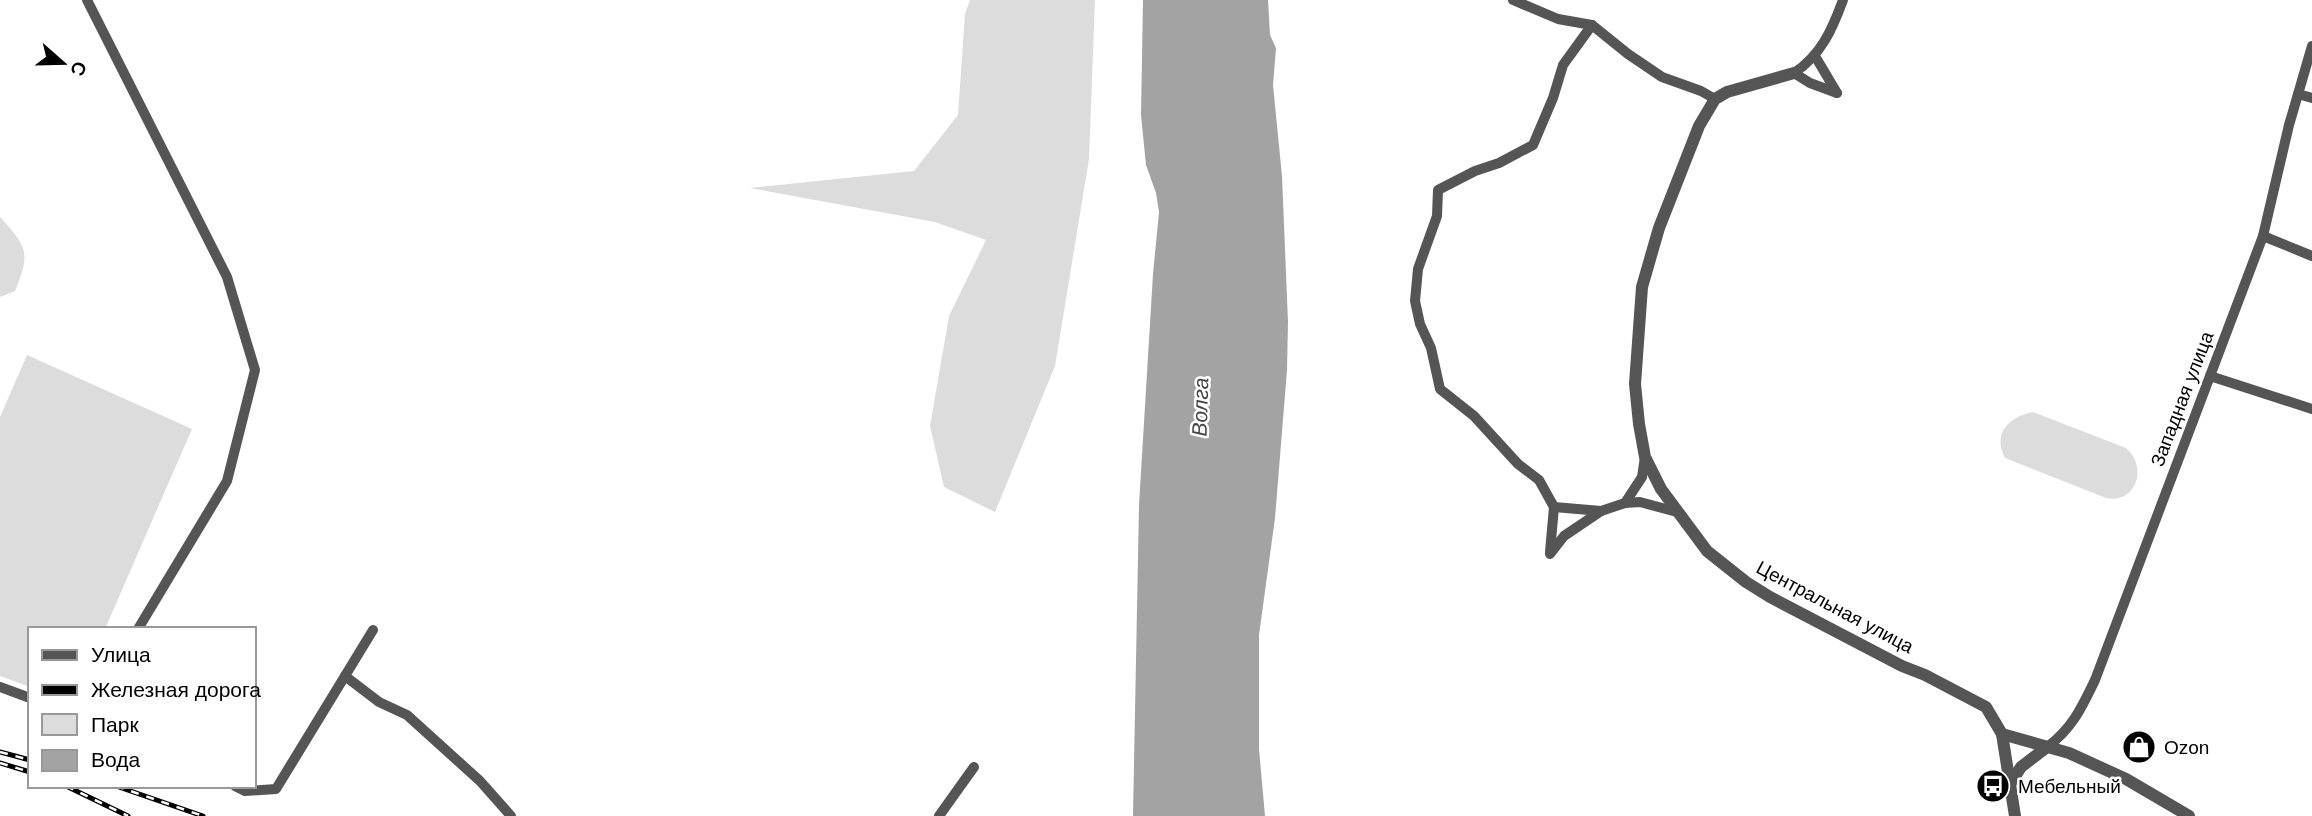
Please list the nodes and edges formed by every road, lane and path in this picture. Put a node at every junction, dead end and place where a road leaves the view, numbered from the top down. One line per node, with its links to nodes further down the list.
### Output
1 (87, 0): 20 (street)
2 (1513, 0): 4 (street)
3 (1843, 0): 6 (street)
4 (1592, 25): 10 (street); 17 (street)
5 (2312, 46): 8 (street, Западная улица)
6 (1815, 56): 7 (street); 7 (street)
7 (1794, 73): 10 (street)
8 (2298, 94): 9 (street); 11 (street, Западная улица)
9 (2312, 98)
10 (1715, 99): 15 (street, Центральная улица)
11 (2263, 236): 12 (street); 13 (street, Западная улица)
12 (2312, 256)
13 (2210, 376): 14 (street); 26 (street, Западная улица)
14 (2312, 410)
15 (1645, 457): 16 (street); 19 (street, Центральная улица)
16 (1625, 503): 18 (street); 19 (street)
17 (1554, 507): 18 (street); 18 (street)
18 (1601, 511)
19 (1677, 512): 25 (street, Центральная улица)
20 (139, 627)
21 (373, 629): 22 (street)
22 (345, 676): 29 (street); 30 (street)
23 (0, 687): 24 (street)
24 (28, 697)
25 (2002, 734): 26 (street); 28 (street, Центральная улица)
26 (2047, 747): 28 (street); 33 (street)
27 (974, 767): 31 (street)
28 (2010, 784): 32 (street, Центральная улица)
29 (239, 788)
30 (511, 816)
31 (939, 816)
32 (2015, 816)
33 (2189, 816)

